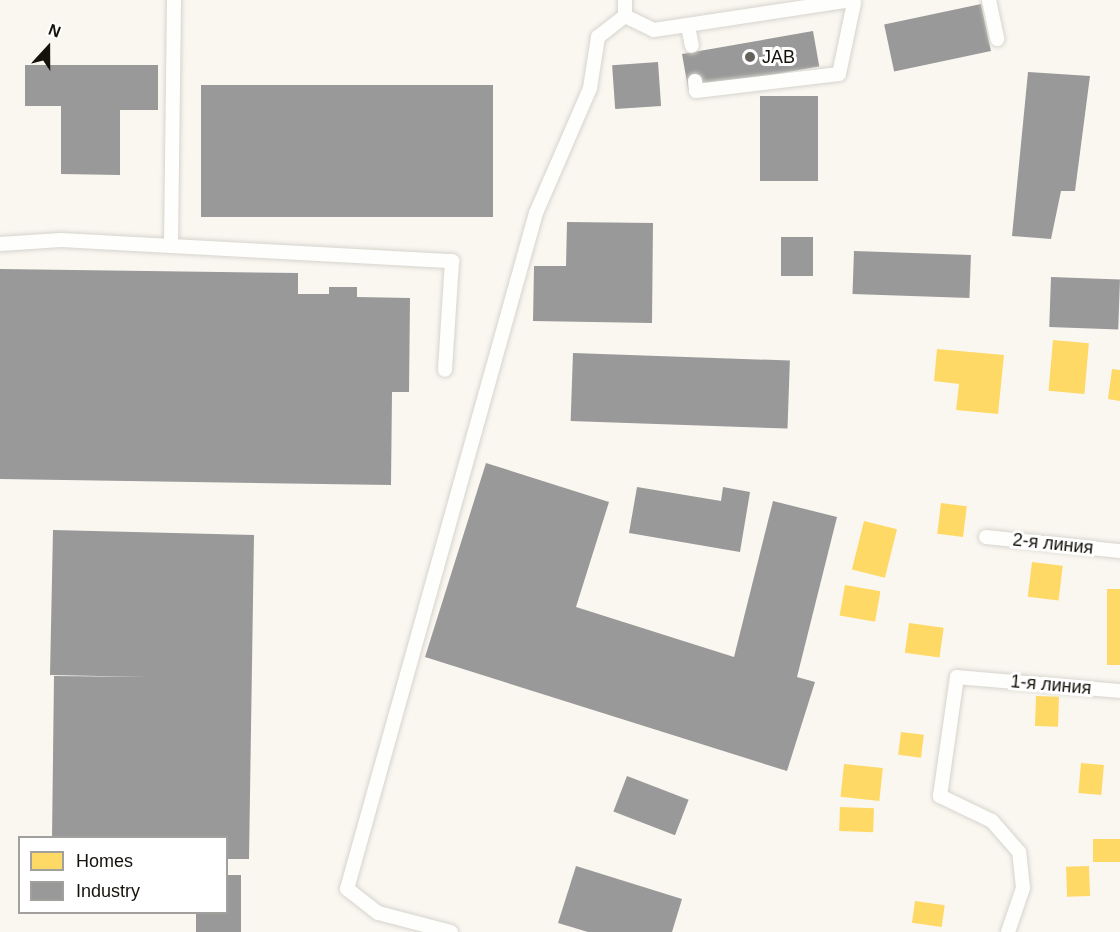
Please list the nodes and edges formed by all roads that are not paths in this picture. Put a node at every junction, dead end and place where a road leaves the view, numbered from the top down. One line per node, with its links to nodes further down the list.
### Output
1 (174, 0): 11 (lane)
2 (625, 0): 5 (lane)
3 (989, 0): 7 (lane)
4 (853, 1): 6 (lane); 9 (lane)
5 (625, 16): 6 (lane); 16 (lane)
6 (688, 26): 8 (lane)
7 (997, 39)
8 (692, 46)
9 (695, 81)
10 (0, 244): 11 (lane)
11 (171, 246): 12 (lane)
12 (445, 370)
13 (986, 537): 14 (lane, 2-я линия)
14 (1120, 551)
15 (1120, 691): 17 (lane, 1-я линия)
16 (451, 932)
17 (1008, 932)

